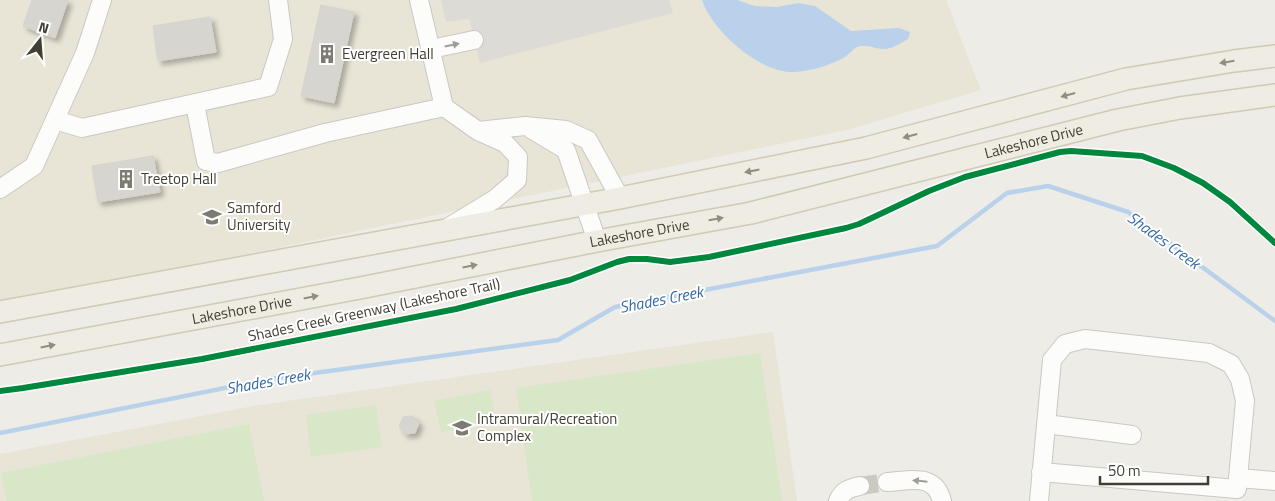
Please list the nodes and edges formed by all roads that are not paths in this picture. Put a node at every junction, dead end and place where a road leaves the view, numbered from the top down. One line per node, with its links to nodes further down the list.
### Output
1 (102, 0): 10 (street)
2 (278, 0): 8 (street)
3 (419, 0): 5 (street)
4 (474, 40): 5 (street, one-way to 4)
5 (431, 49): 9 (street)
6 (1275, 56): 13 (main road, one-way to 13)
7 (1275, 94): 14 (main road, Lakeshore Drive)
8 (195, 104): 9 (street); 10 (street)
9 (444, 107): 12 (street)
10 (55, 120): 15 (street)
11 (526, 126): 12 (street); 16 (street); 17 (street)
12 (478, 130): 18 (street)
13 (866, 148): 14 (main road); 16 (main road, one-way to 16)
14 (874, 182): 19 (main road, Lakeshore Drive, one-way to 14)
15 (0, 189)
16 (620, 198): 17 (main road)
17 (585, 204): 18 (main road); 19 (street)
18 (441, 232): 20 (main road)
19 (597, 241): 21 (main road, Lakeshore Drive, one-way to 19)
20 (0, 312)
21 (0, 355)
22 (1046, 424): 23 (street); 24 (street); 25 (street)
23 (1132, 435)
24 (1042, 472): 25 (street); 31 (street)
25 (1238, 478): 26 (street)
26 (1275, 481)
27 (887, 482): 30 (street, one-way to 27)
28 (860, 486): 29 (street)
29 (838, 501)
30 (942, 501)
31 (1039, 501)

